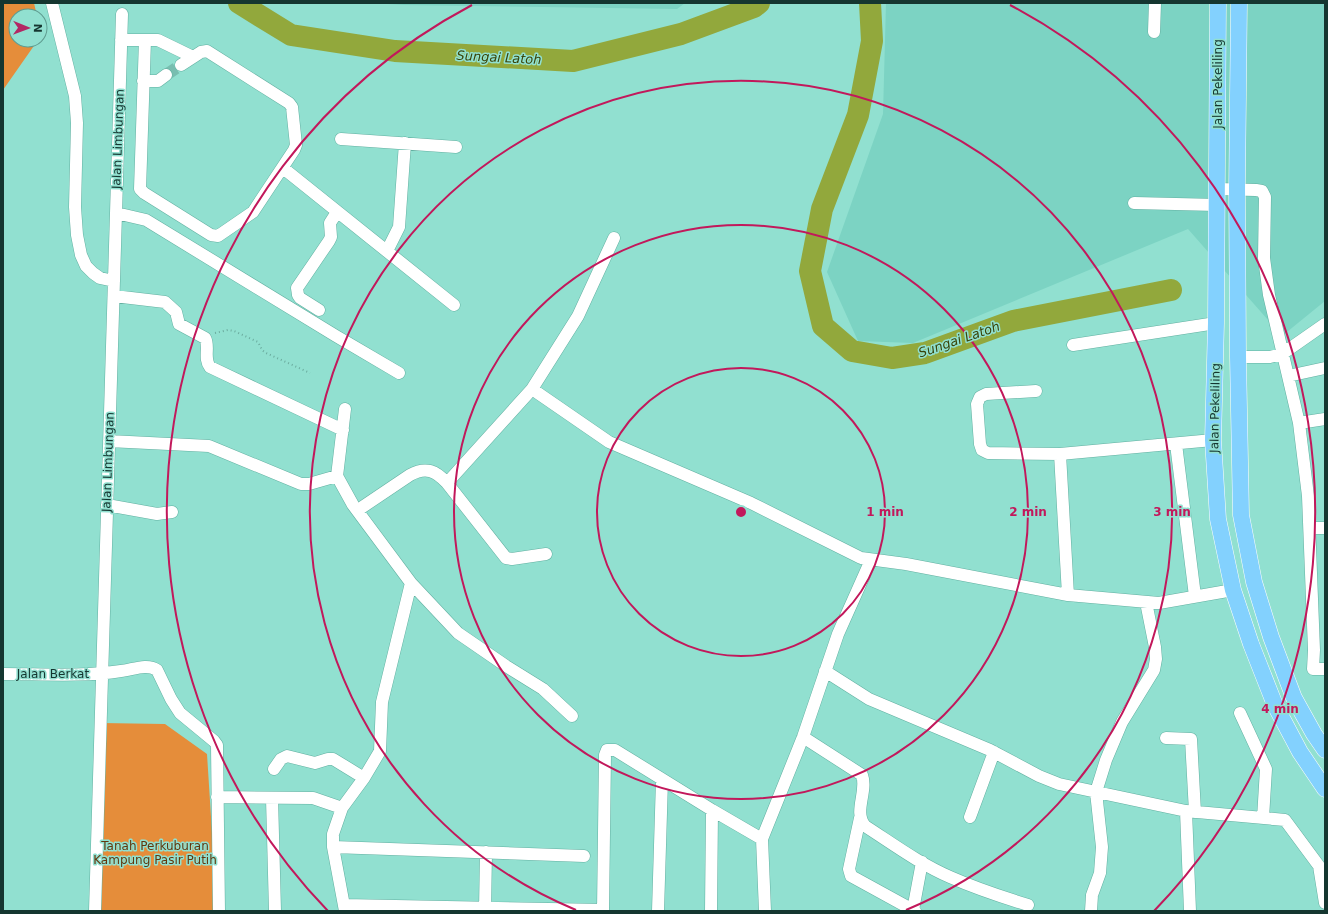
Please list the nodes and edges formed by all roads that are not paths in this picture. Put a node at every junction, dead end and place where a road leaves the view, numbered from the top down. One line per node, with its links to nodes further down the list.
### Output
1 (52, 3): 25 (street)
2 (1155, 3): 6 (street)
3 (1218, 3): 17 (main road, Jalan Pekeliling)
4 (1239, 3): 18 (main road, Jalan Pekeliling)
5 (122, 14): 7 (street, Jalan Limbungan)
6 (1154, 32)
7 (121, 40): 8 (street); 21 (street, Jalan Limbungan)
8 (145, 40): 9 (street); 12 (street)
9 (193, 57): 10 (street); 16 (street)
10 (181, 65)
11 (166, 75): 12 (street)
12 (143, 81): 16 (street)
13 (342, 139): 14 (street)
14 (405, 143): 15 (street); 24 (street)
15 (456, 147)
16 (283, 168): 22 (street)
17 (1217, 189): 18 (street); 20 (main road, Jalan Pekeliling)
18 (1238, 189): 32 (street); 33 (main road, Jalan Pekeliling)
19 (1134, 203): 20 (street)
20 (1217, 205): 29 (main road, Jalan Pekeliling)
21 (116, 212): 25 (street, Jalan Limbungan); 35 (street)
22 (337, 212): 24 (street); 28 (street)
23 (614, 238): 37 (street)
24 (386, 251): 27 (street)
25 (114, 281): 26 (street, Jalan Limbungan)
26 (114, 296): 42 (street); 44 (street, Jalan Limbungan)
27 (454, 305)
28 (319, 310)
29 (1216, 323): 31 (street); 43 (main road, Jalan Pekeliling)
30 (1325, 324): 32 (street)
31 (1073, 345)
32 (1282, 354): 33 (street); 36 (street)
33 (1238, 357): 69 (main road, Jalan Pekeliling)
34 (1325, 368): 36 (street)
35 (399, 373)
36 (1288, 376): 41 (street)
37 (532, 390): 48 (street); 55 (street)
38 (1036, 391): 46 (street)
39 (345, 409): 42 (street)
40 (1325, 419): 41 (street)
41 (1299, 423): 52 (street)
42 (342, 430): 47 (street)
43 (1213, 440): 45 (street); 57 (main road, Jalan Pekeliling)
44 (109, 441): 47 (street); 49 (street, Jalan Limbungan)
45 (1176, 444): 46 (street); 59 (street)
46 (1060, 454): 58 (street)
47 (337, 476): 50 (street)
48 (447, 483): 50 (street); 54 (street)
49 (107, 505): 51 (street); 64 (street, Jalan Limbungan)
50 (358, 510): 56 (street)
51 (172, 512)
52 (1310, 528): 53 (street); 61 (street)
53 (1325, 528)
54 (546, 554)
55 (871, 560): 58 (street); 62 (street)
56 (412, 583): 66 (street); 72 (street)
57 (1233, 590): 59 (street); 74 (main road, Jalan Pekeliling)
58 (1068, 595): 60 (street)
59 (1195, 596): 60 (street)
60 (1146, 602): 75 (street)
61 (1325, 669)
62 (825, 670): 67 (street); 70 (street)
63 (3, 674): 64 (street, Jalan Berkat)
64 (102, 674): 76 (street, Jalan Berkat); 95 (street, Jalan Limbungan)
65 (1240, 713): 83 (street)
66 (572, 716)
67 (803, 737): 82 (street); 84 (street)
68 (1166, 738): 80 (street)
69 (1325, 750)
70 (994, 752): 75 (street); 81 (street)
71 (274, 769): 72 (street)
72 (364, 778): 78 (street)
73 (662, 780): 79 (street); 93 (street); 98 (street)
74 (1325, 789)
75 (1096, 792): 80 (street); 101 (street)
76 (217, 797): 77 (street); 96 (street)
77 (272, 798): 78 (street); 97 (street)
78 (342, 808): 85 (street)
79 (712, 810): 84 (street); 99 (street)
80 (1190, 812): 83 (street); 102 (street)
81 (970, 817)
82 (860, 818): 88 (street); 94 (street)
83 (1263, 818): 89 (street)
84 (762, 839): 100 (street)
85 (333, 847): 86 (street); 91 (street)
86 (486, 852): 87 (street); 92 (street)
87 (584, 856)
88 (922, 862): 90 (street); 94 (street)
89 (1325, 903)
90 (1028, 906)
91 (344, 908): 92 (street)
92 (485, 910): 93 (street)
93 (603, 910)
94 (914, 910)
95 (95, 911)
96 (219, 911)
97 (275, 911)
98 (658, 911)
99 (711, 911)
100 (765, 911)
101 (1091, 911)
102 (1190, 911)

